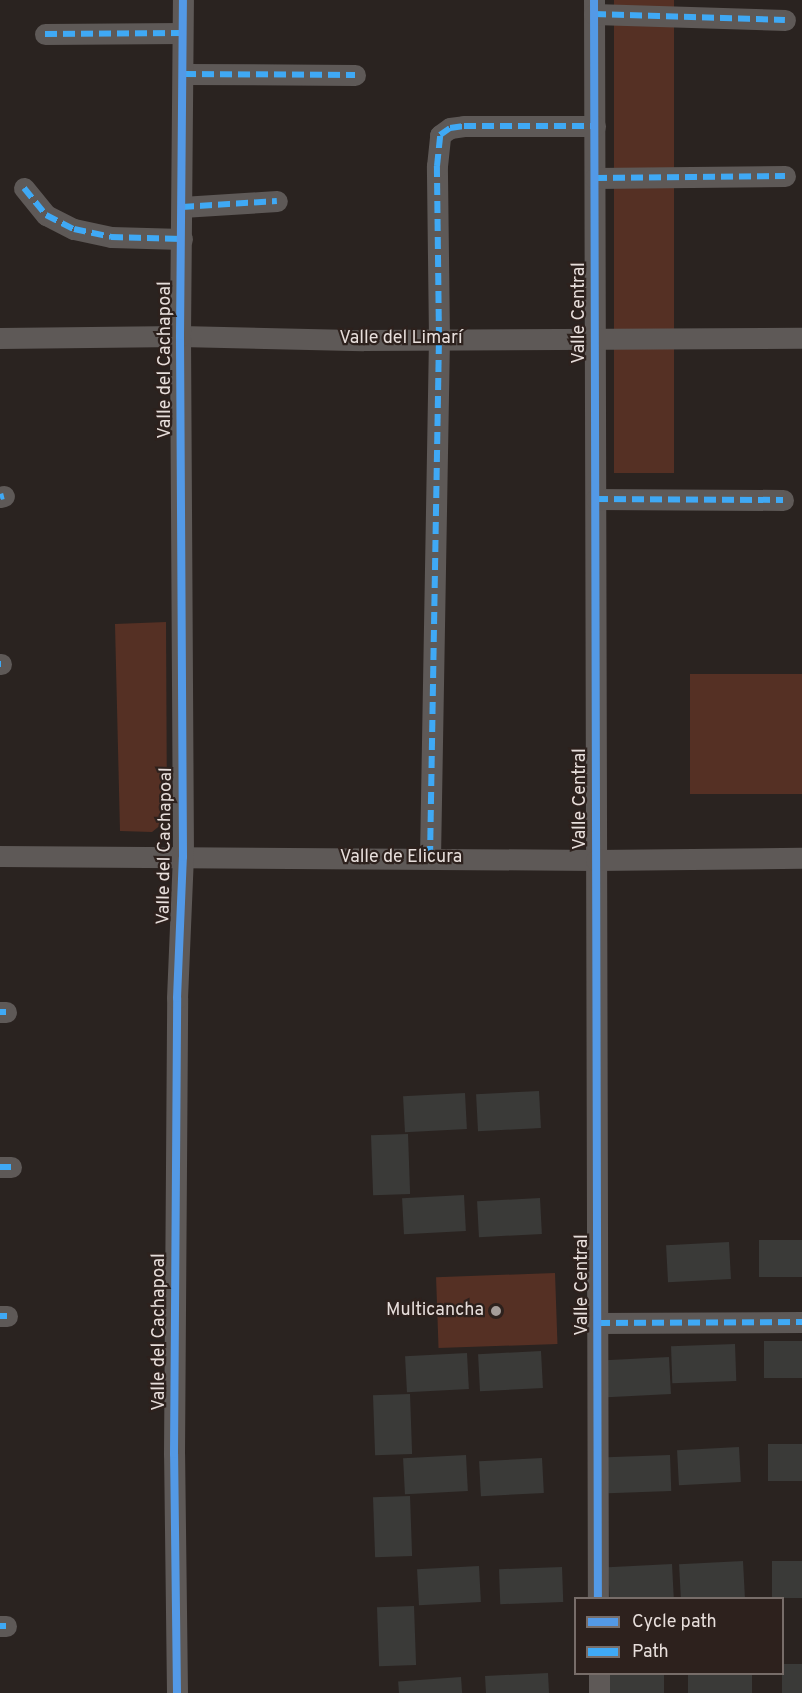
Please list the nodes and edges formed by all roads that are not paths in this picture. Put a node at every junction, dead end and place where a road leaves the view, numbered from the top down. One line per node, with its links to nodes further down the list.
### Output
1 (183, 0): 4 (street, Valle del Cachapoal)
2 (594, 7): 3 (street); 8 (street, Valle Central)
3 (785, 20)
4 (182, 33): 5 (street); 6 (street, Valle del Cachapoal)
5 (45, 34)
6 (184, 74): 7 (street); 13 (street, Valle del Cachapoal)
7 (356, 75)
8 (595, 126): 10 (street, Valle Central); 18 (street)
9 (785, 176): 10 (street)
10 (595, 178): 19 (street, Valle Central)
11 (24, 188): 14 (street)
12 (277, 201): 13 (street)
13 (182, 207): 14 (street, Valle del Cachapoal)
14 (182, 239): 15 (street, Valle del Cachapoal)
15 (180, 336): 16 (street, Valle del Limarí); 18 (street, Valle del Limarí); 23 (street, Valle del Cachapoal)
16 (0, 338)
17 (802, 338): 19 (street, Valle del Limarí)
18 (439, 339): 19 (street, Valle del Limarí); 24 (street)
19 (595, 339): 20 (street, Valle Central)
20 (596, 499): 21 (street); 26 (street, Valle Central)
21 (783, 500)
22 (0, 856): 23 (street, Valle de Elicura)
23 (183, 857): 24 (street, Valle de Elicura); 31 (street, Valle del Cachapoal)
24 (430, 858): 26 (street, Valle de Elicura)
25 (802, 858): 26 (street, Valle de Elicura)
26 (596, 860): 28 (street, Valle Central)
27 (802, 1322): 28 (street)
28 (598, 1323): 29 (street, Valle Central)
29 (598, 1597)
30 (599, 1675): 32 (street)
31 (177, 1693)
32 (599, 1693)

